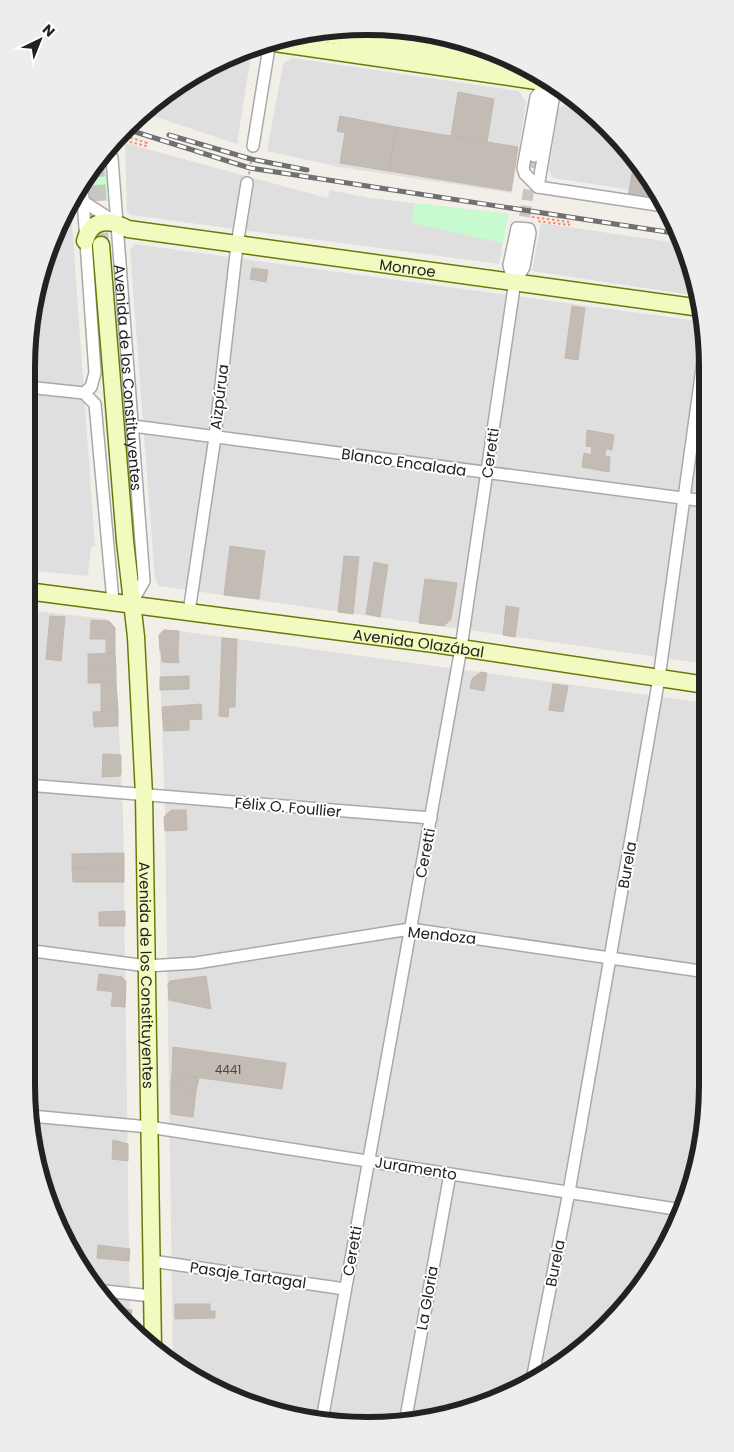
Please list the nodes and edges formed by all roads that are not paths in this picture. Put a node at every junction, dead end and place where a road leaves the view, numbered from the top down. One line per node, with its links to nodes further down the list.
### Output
1 (340, 36): 4 (main road)
2 (287, 45): 5 (main road)
3 (268, 50): 9 (street)
4 (498, 62)
5 (535, 80)
6 (544, 87): 13 (street)
7 (547, 88): 11 (street)
8 (550, 91): 13 (street)
9 (253, 146)
10 (111, 156): 17 (street, Avenida de los Constituyentes)
11 (534, 156)
12 (248, 183): 21 (street, Aizpúrua)
13 (538, 187): 16 (street)
14 (80, 199): 17 (street)
15 (79, 202): 19 (street)
16 (657, 205)
17 (116, 223): 19 (main road); 21 (main road, Monroe); 27 (street, Avenida de los Constituyentes)
18 (526, 231): 22 (street, Ceretti)
19 (85, 241): 26 (street)
20 (101, 245): 34 (main road, Avenida de los Constituyentes)
21 (237, 245): 22 (main road, Monroe); 28 (street, Aizpúrua)
22 (514, 284): 23 (main road, Monroe); 29 (street, Ceretti)
23 (694, 307)
24 (35, 388): 26 (street)
25 (699, 390): 30 (street, Burela)
26 (84, 393): 33 (street)
27 (133, 426): 28 (street, Blanco Encalada); 34 (street, Avenida de los Constituyentes)
28 (215, 437): 29 (street, Blanco Encalada); 35 (street, Aizpúrua)
29 (487, 473): 30 (street, Blanco Encalada); 36 (street, Ceretti)
30 (684, 498): 31 (street, Blanco Encalada); 37 (street, Burela)
31 (699, 500)
32 (35, 592): 33 (main road, Avenida Olazábal)
33 (113, 601): 34 (main road, Avenida Olazábal)
34 (131, 604): 35 (main road, Avenida Olazábal); 40 (main road, Avenida de los Constituyentes)
35 (189, 612): 36 (main road, Avenida Olazábal)
36 (461, 648): 37 (main road, Avenida Olazábal); 41 (street, Ceretti)
37 (659, 678): 38 (main road, Avenida Olazábal); 44 (street, Burela)
38 (699, 684)
39 (35, 786): 40 (street, Félix O. Foullier)
40 (144, 795): 41 (street, Félix O. Foullier); 45 (main road, Avenida de los Constituyentes)
41 (431, 818): 42 (street, Ceretti)
42 (410, 930): 44 (street, Mendoza); 45 (street, Mendoza); 49 (street, Ceretti)
43 (35, 951): 45 (street, Mendoza)
44 (610, 959): 46 (street, Mendoza); 51 (street, Burela)
45 (147, 966): 48 (main road, Avenida de los Constituyentes)
46 (699, 971)
47 (37, 1117): 48 (street, Juramento)
48 (149, 1127): 49 (street, Juramento); 53 (main road, Avenida de los Constituyentes)
49 (369, 1161): 50 (street, Juramento); 54 (street, Ceretti)
50 (450, 1174): 51 (street, Juramento); 60 (street, La Gloria)
51 (569, 1192): 52 (street, Juramento); 58 (street, Burela)
52 (675, 1209)
53 (152, 1261): 54 (street, Pasaje Tartagal); 56 (main road, Avenida de los Constituyentes)
54 (345, 1290): 59 (street, Ceretti)
55 (107, 1291): 56 (street)
56 (152, 1296): 57 (main road, Avenida de los Constituyentes)
57 (153, 1339)
58 (533, 1373)
59 (323, 1414)
60 (406, 1414)

